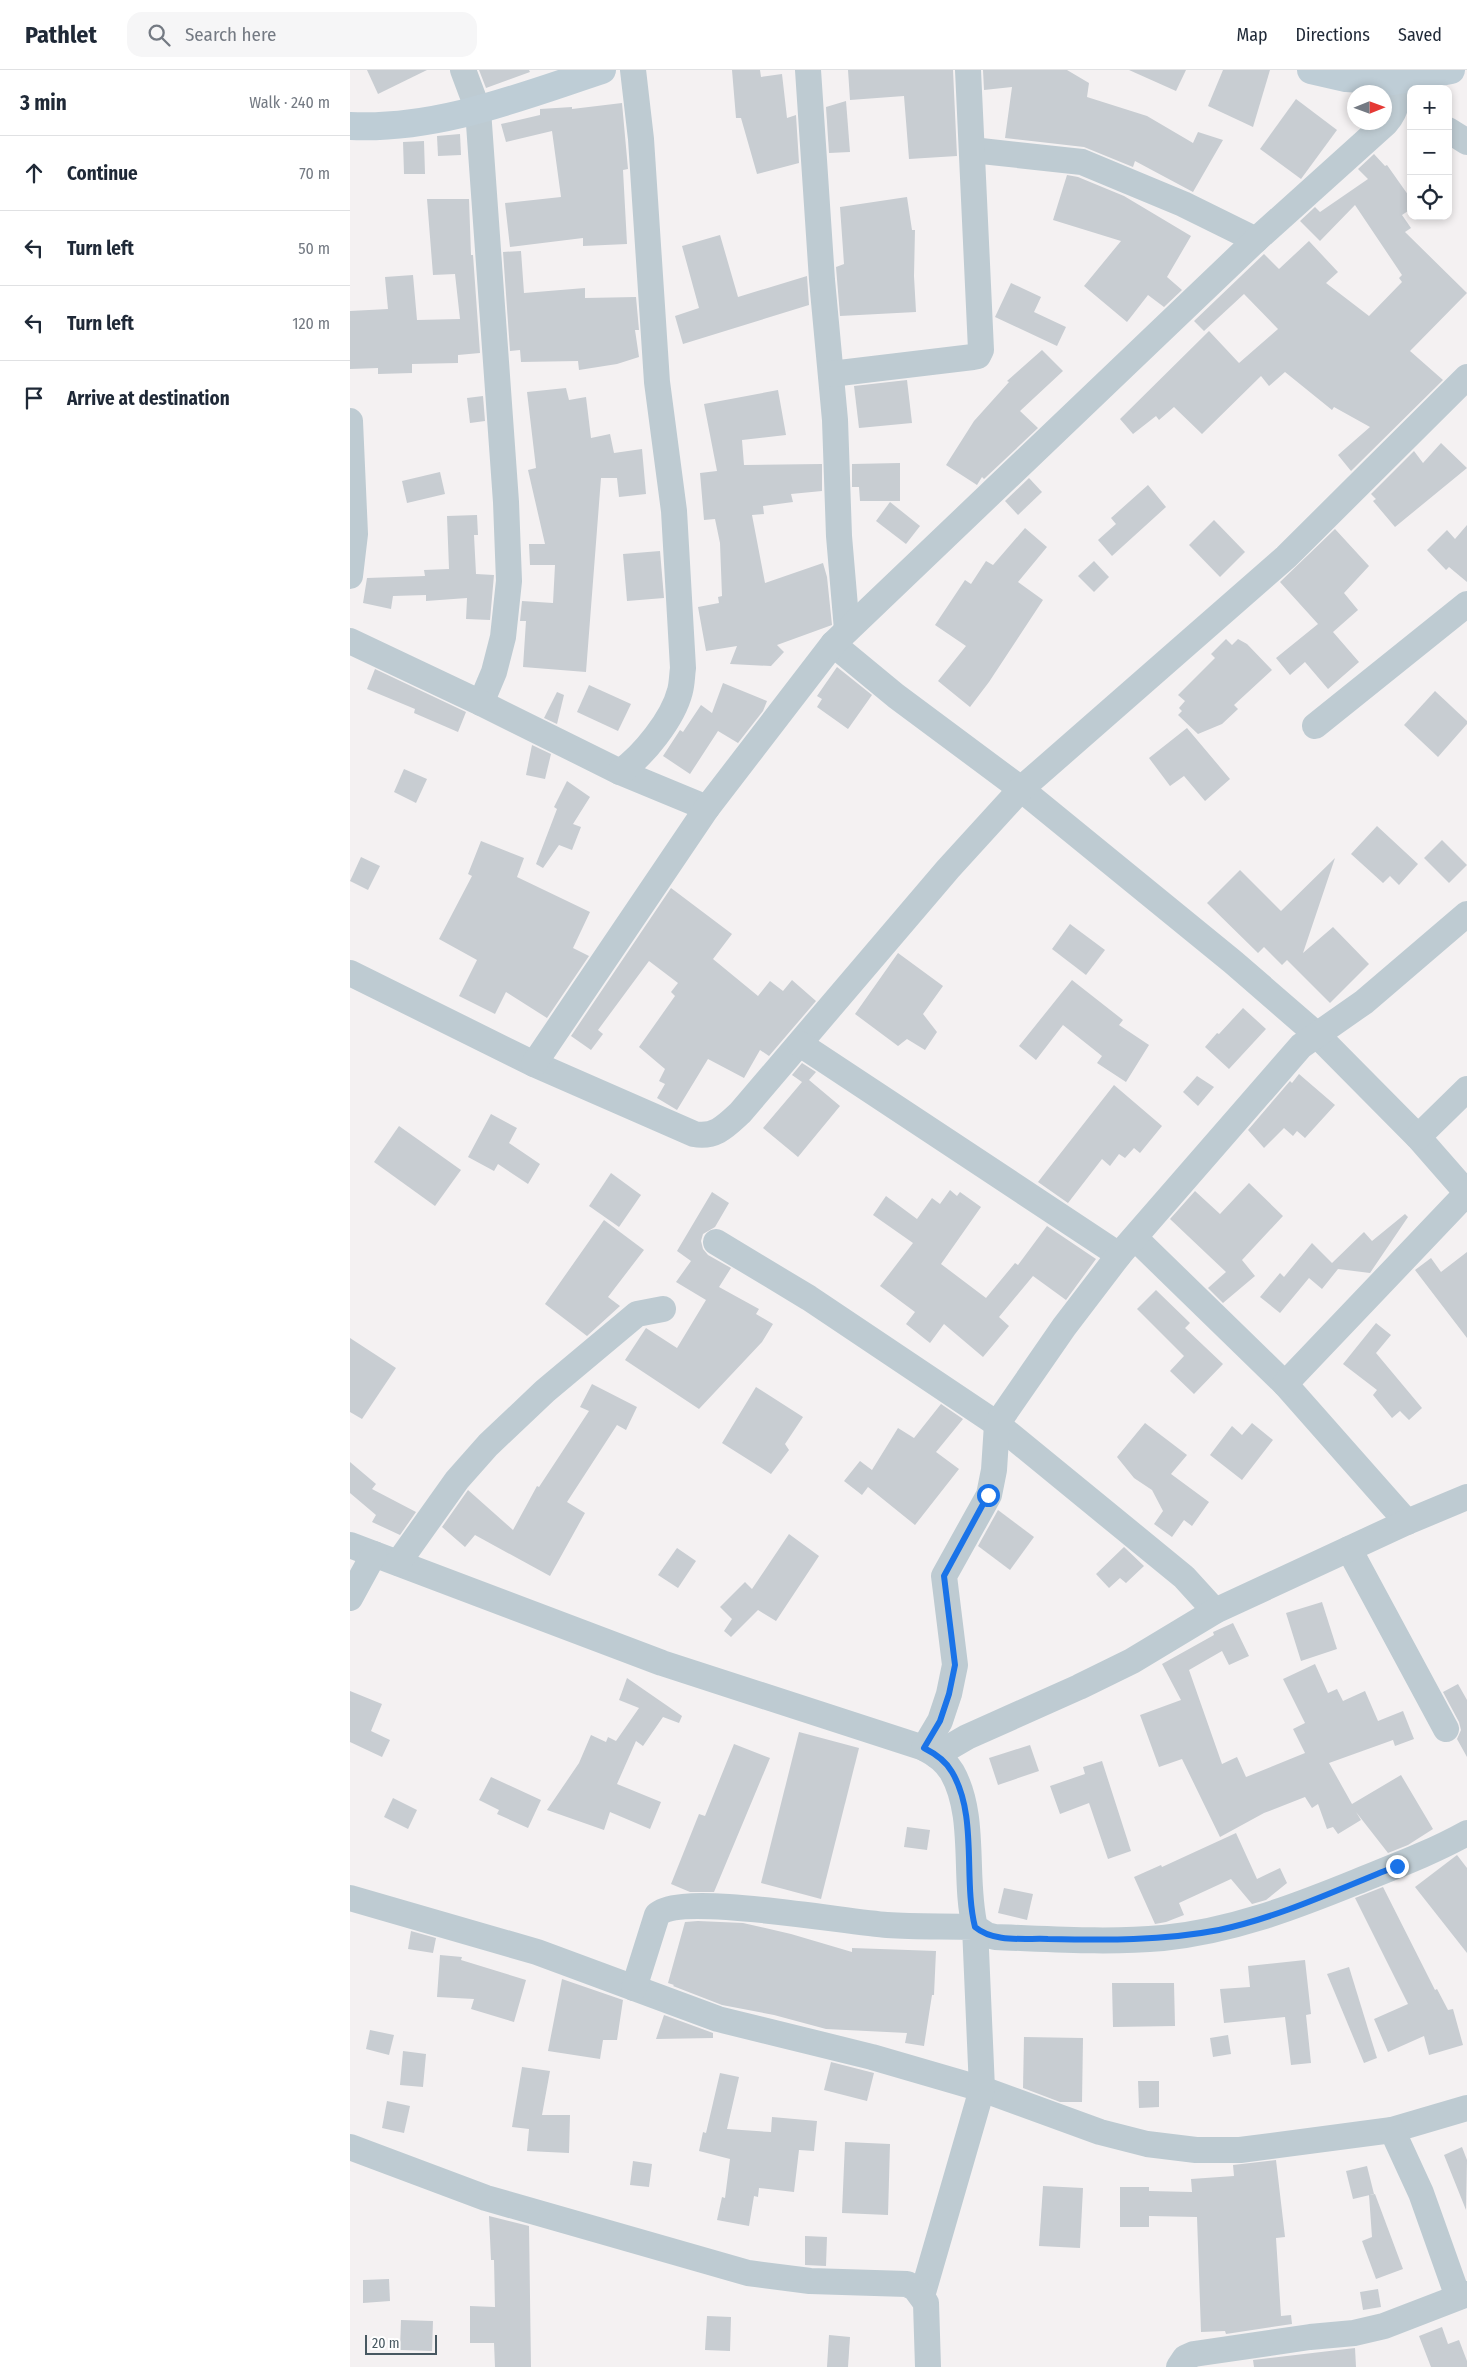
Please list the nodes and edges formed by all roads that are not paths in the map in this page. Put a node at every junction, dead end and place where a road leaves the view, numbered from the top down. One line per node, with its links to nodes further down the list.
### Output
1 (462, 70): 9 (street)
2 (602, 70): 9 (street)
3 (633, 70): 24 (street)
4 (808, 70): 15 (street)
5 (968, 70): 13 (street)
6 (1311, 70): 8 (street)
7 (1451, 70): 8 (street)
8 (1400, 96): 14 (street)
9 (478, 110): 10 (street); 22 (street)
10 (350, 126)
11 (1452, 133): 12 (street)
12 (1467, 142)
13 (972, 150): 14 (street); 15 (street)
14 (1256, 240): 20 (street)
15 (831, 374): 20 (street)
16 (1467, 377): 25 (street)
17 (350, 421): 18 (street)
18 (350, 576)
19 (1467, 604): 23 (street)
20 (840, 637): 25 (street); 26 (street)
21 (350, 641): 22 (street)
22 (482, 703): 24 (street)
23 (1316, 726)
24 (620, 772): 26 (street)
25 (1021, 789): 29 (street); 30 (street)
26 (707, 808): 31 (street)
27 (1467, 914): 29 (street)
28 (350, 974): 31 (street)
29 (1316, 1034): 33 (street); 36 (street)
30 (800, 1044): 31 (street); 36 (street)
31 (534, 1064)
32 (1467, 1089): 33 (street)
33 (1418, 1137): 34 (street)
34 (1467, 1193): 38 (street)
35 (716, 1242): 39 (street)
36 (1127, 1246): 38 (street); 39 (street)
37 (663, 1310): 44 (street)
38 (1285, 1384): 41 (street)
39 (997, 1424): 46 (street); 48 (street)
40 (1467, 1498): 41 (street)
41 (1407, 1522): 42 (street)
42 (1350, 1549): 46 (street); 47 (street)
43 (362, 1550): 44 (street); 45 (street)
44 (398, 1563): 48 (street)
45 (350, 1598)
46 (1214, 1611): 48 (street)
47 (1446, 1729)
48 (930, 1751): 51 (street)
49 (1467, 1833): 51 (street)
50 (350, 1898): 52 (street)
51 (975, 1927): 52 (street); 53 (street)
52 (634, 1988): 53 (street)
53 (982, 2089): 55 (street); 58 (street)
54 (1467, 2108): 55 (street)
55 (1392, 2130): 57 (street)
56 (350, 2147): 58 (street)
57 (1463, 2295): 60 (street)
58 (922, 2296): 59 (street)
59 (928, 2367)
60 (1179, 2367)

